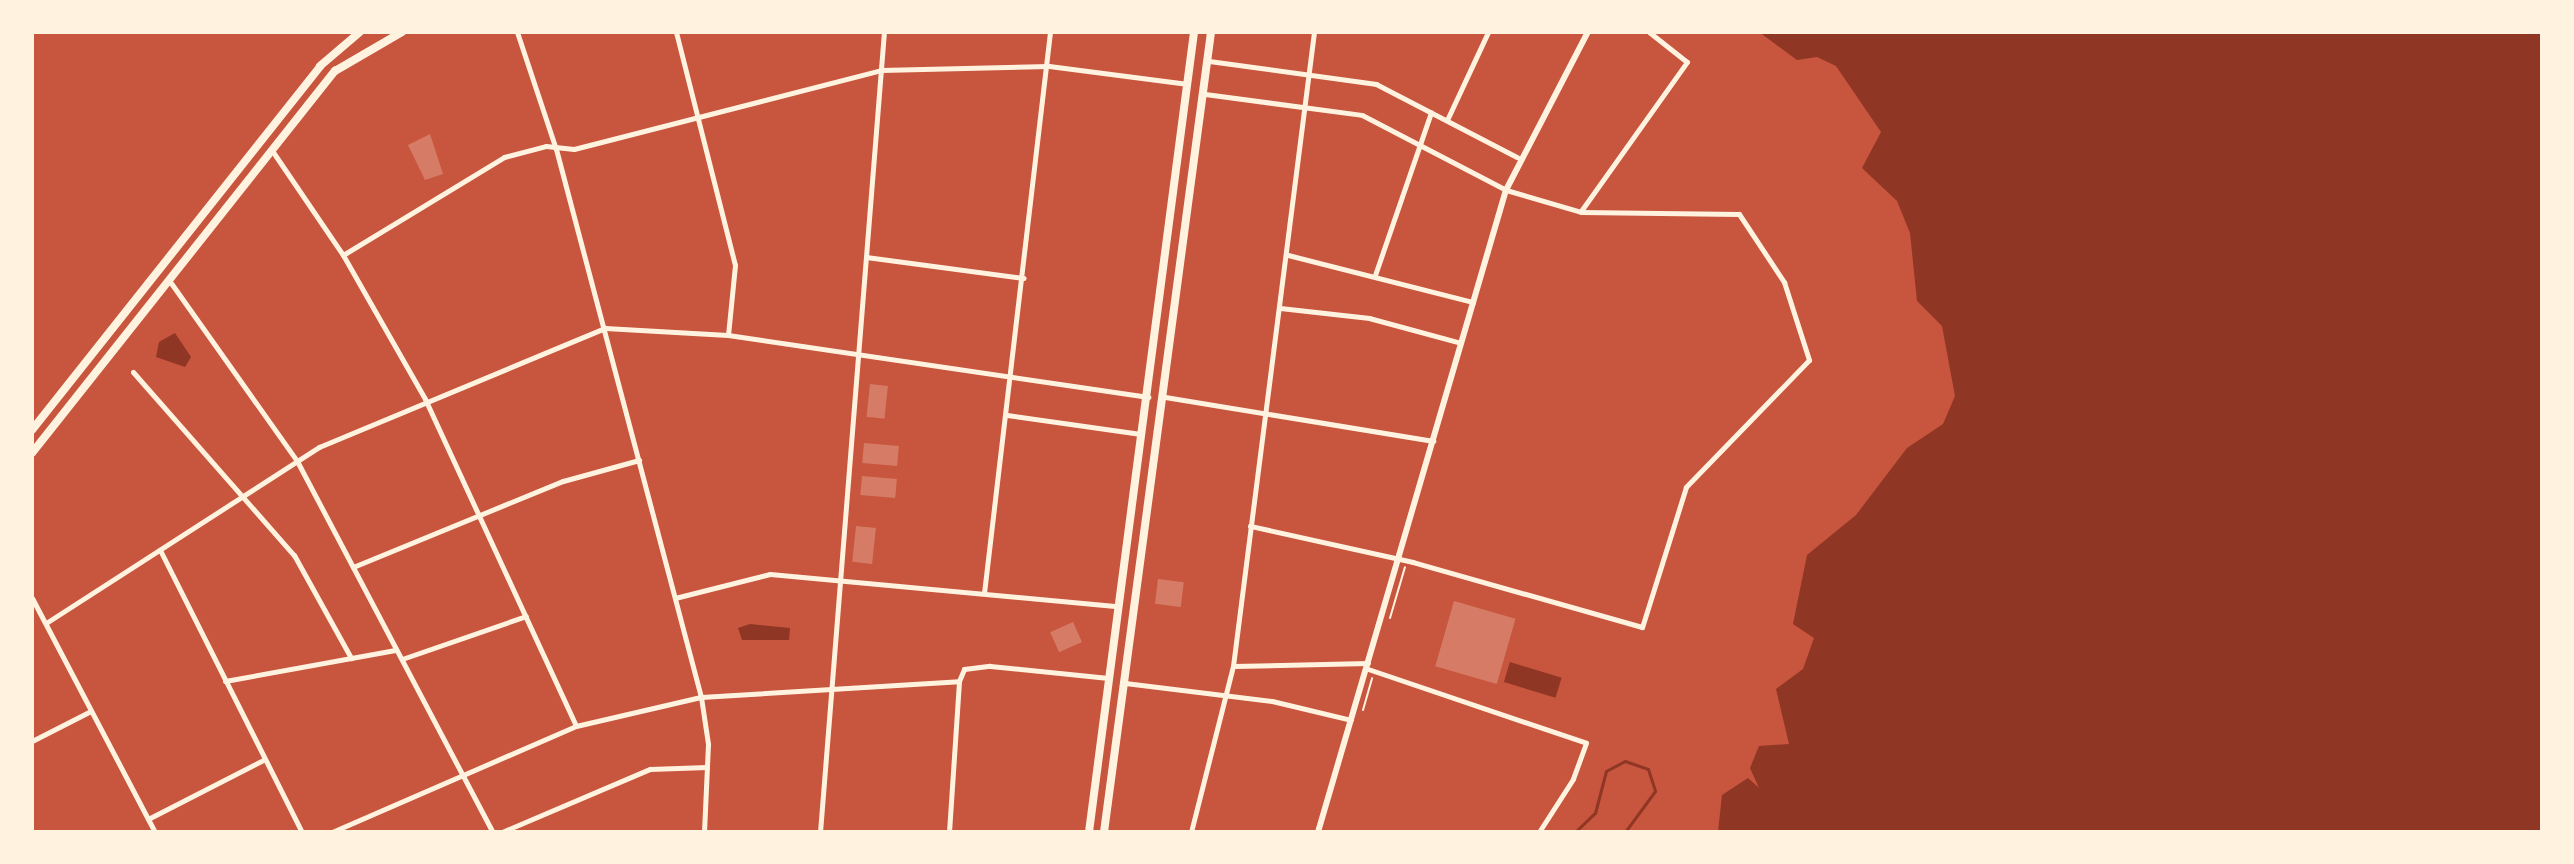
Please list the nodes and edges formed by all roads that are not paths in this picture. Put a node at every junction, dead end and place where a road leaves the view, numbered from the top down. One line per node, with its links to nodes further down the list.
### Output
1 (360, 32): 48 (main road)
2 (402, 32): 25 (main road)
3 (517, 32): 24 (street)
4 (676, 32): 21 (street)
5 (884, 32): 15 (street)
6 (1050, 32): 14 (street)
7 (1194, 32): 17 (main road)
8 (1211, 32): 13 (main road)
9 (1314, 32): 16 (street)
10 (1488, 32): 22 (street)
11 (1588, 32): 26 (street)
12 (1649, 32): 28 (street)
13 (1209, 61): 16 (street); 18 (main road)
14 (1049, 66): 15 (street); 17 (street); 33 (street)
15 (881, 70): 21 (street); 31 (street)
16 (1312, 75): 19 (street); 20 (street)
17 (1189, 85): 43 (main road)
18 (1205, 94): 19 (street); 44 (main road)
19 (1309, 108): 23 (street); 30 (street)
20 (1431, 112): 22 (street); 23 (street)
21 (698, 117): 24 (street); 38 (street)
22 (1447, 120): 26 (street)
23 (1417, 141): 27 (street); 32 (street)
24 (556, 149): 29 (street); 37 (street)
25 (273, 152): 29 (street); 34 (main road)
26 (1517, 157): 27 (street)
27 (1506, 190): 28 (street); 35 (street)
28 (1581, 212): 58 (street)
29 (343, 255): 45 (street)
30 (1288, 255): 32 (street); 36 (street)
31 (866, 257): 33 (street); 40 (street)
32 (1375, 275): 35 (street)
33 (1024, 278): 42 (street)
34 (171, 283): 51 (main road); 53 (street)
35 (1473, 302): 39 (street)
36 (1280, 308): 39 (street); 46 (street)
37 (605, 328): 38 (street); 45 (street); 52 (street)
38 (728, 335): 40 (street)
39 (1461, 343): 50 (street)
40 (858, 357): 42 (street); 60 (street)
41 (133, 372): 54 (street)
42 (1012, 379): 43 (street); 47 (street)
43 (1148, 397): 49 (main road)
44 (1165, 397): 46 (street); 75 (main road)
45 (425, 399): 53 (street); 55 (street)
46 (1265, 410): 50 (street); 56 (street)
47 (1007, 415): 49 (street); 61 (street)
48 (32, 430)
49 (1142, 434): 64 (main road)
50 (1433, 441): 58 (street)
51 (32, 453)
52 (639, 460): 55 (street); 63 (street)
53 (297, 461): 54 (street); 59 (street)
54 (241, 497): 57 (street); 68 (street)
55 (480, 516): 59 (street); 65 (street)
56 (1250, 526): 58 (street); 70 (street)
57 (160, 550): 66 (street); 73 (street)
58 (1403, 560): 71 (street)
59 (353, 567): 67 (street)
60 (841, 579): 61 (street); 63 (street); 76 (street)
61 (984, 593): 64 (street)
62 (32, 598): 66 (street)
63 (675, 598): 78 (street)
64 (1119, 606): 72 (main road)
65 (526, 616): 69 (street); 81 (street)
66 (46, 623): 79 (street)
67 (395, 650): 68 (street); 69 (street)
68 (351, 658): 73 (street)
69 (402, 659): 85 (street)
70 (1233, 666): 71 (street); 77 (street)
71 (1371, 668): 80 (street); 100 (street)
72 (1108, 678): 74 (street); 96 (main road)
73 (225, 681): 83 (street)
74 (959, 681): 76 (street); 95 (street)
75 (1124, 683): 77 (street); 97 (main road)
76 (832, 691): 78 (street); 94 (street)
77 (1227, 695): 80 (street); 98 (street)
78 (701, 697): 81 (street); 84 (street)
79 (91, 711): 82 (street); 86 (street)
80 (1352, 721): 99 (street)
81 (576, 726): 85 (street)
82 (32, 741)
83 (265, 759): 86 (street); 89 (street)
84 (707, 767): 87 (street); 93 (street)
85 (462, 773): 90 (street); 91 (street)
86 (148, 819): 88 (street)
87 (516, 829): 92 (street)
88 (155, 832)
89 (302, 832)
90 (332, 832)
91 (493, 832)
92 (502, 832)
93 (704, 832)
94 (820, 832)
95 (949, 832)
96 (1089, 832)
97 (1104, 832)
98 (1191, 832)
99 (1318, 832)
100 (1539, 832)

